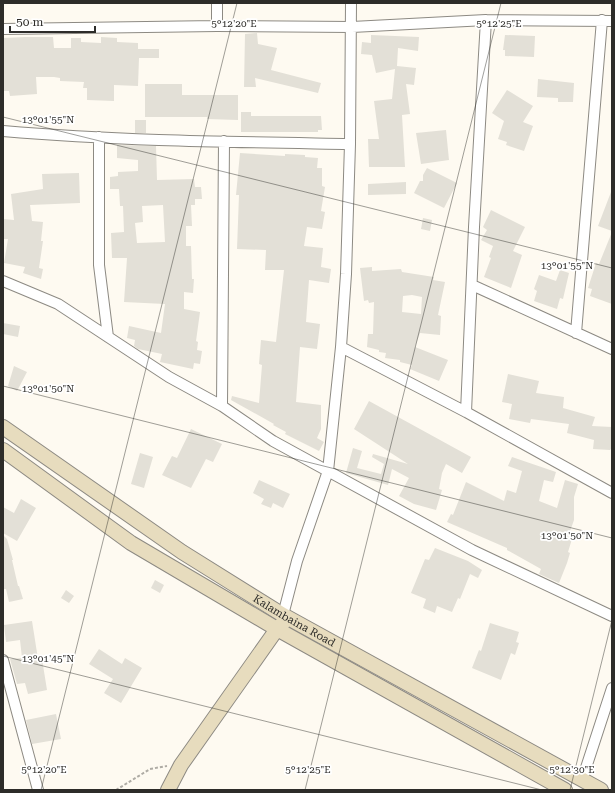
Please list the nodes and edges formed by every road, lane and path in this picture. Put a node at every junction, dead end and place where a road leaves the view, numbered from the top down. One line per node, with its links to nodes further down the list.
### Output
1 (217, 3): 5 (street)
2 (351, 3): 6 (street)
3 (486, 20): 4 (street); 6 (street); 13 (street)
4 (607, 21): 14 (street)
5 (217, 26): 6 (street); 7 (street)
6 (352, 27): 11 (street)
7 (3, 29)
8 (3, 131): 9 (street)
9 (99, 137): 10 (street); 15 (street)
10 (224, 142): 11 (street); 18 (street)
11 (350, 144): 16 (street)
12 (3, 282): 15 (street)
13 (472, 285): 14 (street); 19 (street)
14 (576, 333): 17 (street)
15 (108, 337): 18 (street)
16 (341, 347): 19 (street); 22 (street)
17 (612, 349)
18 (222, 406): 22 (street)
19 (466, 412): 23 (street)
20 (3, 427): 24 (main road, Kalambaina Road)
21 (6, 456): 26 (main road, Kalambaina Road)
22 (328, 471): 24 (street); 25 (street)
23 (612, 493)
24 (285, 616): 26 (main road); 30 (main road, Kalambaina Road)
25 (612, 616)
26 (277, 629): 29 (main road); 34 (main road, Kalambaina Road)
27 (3, 660): 31 (street)
28 (612, 688): 30 (street)
29 (181, 765): 32 (path); 33 (main road)
30 (582, 780): 35 (main road, Kalambaina Road)
31 (38, 790)
32 (116, 790)
33 (168, 790)
34 (565, 790)
35 (601, 790)

